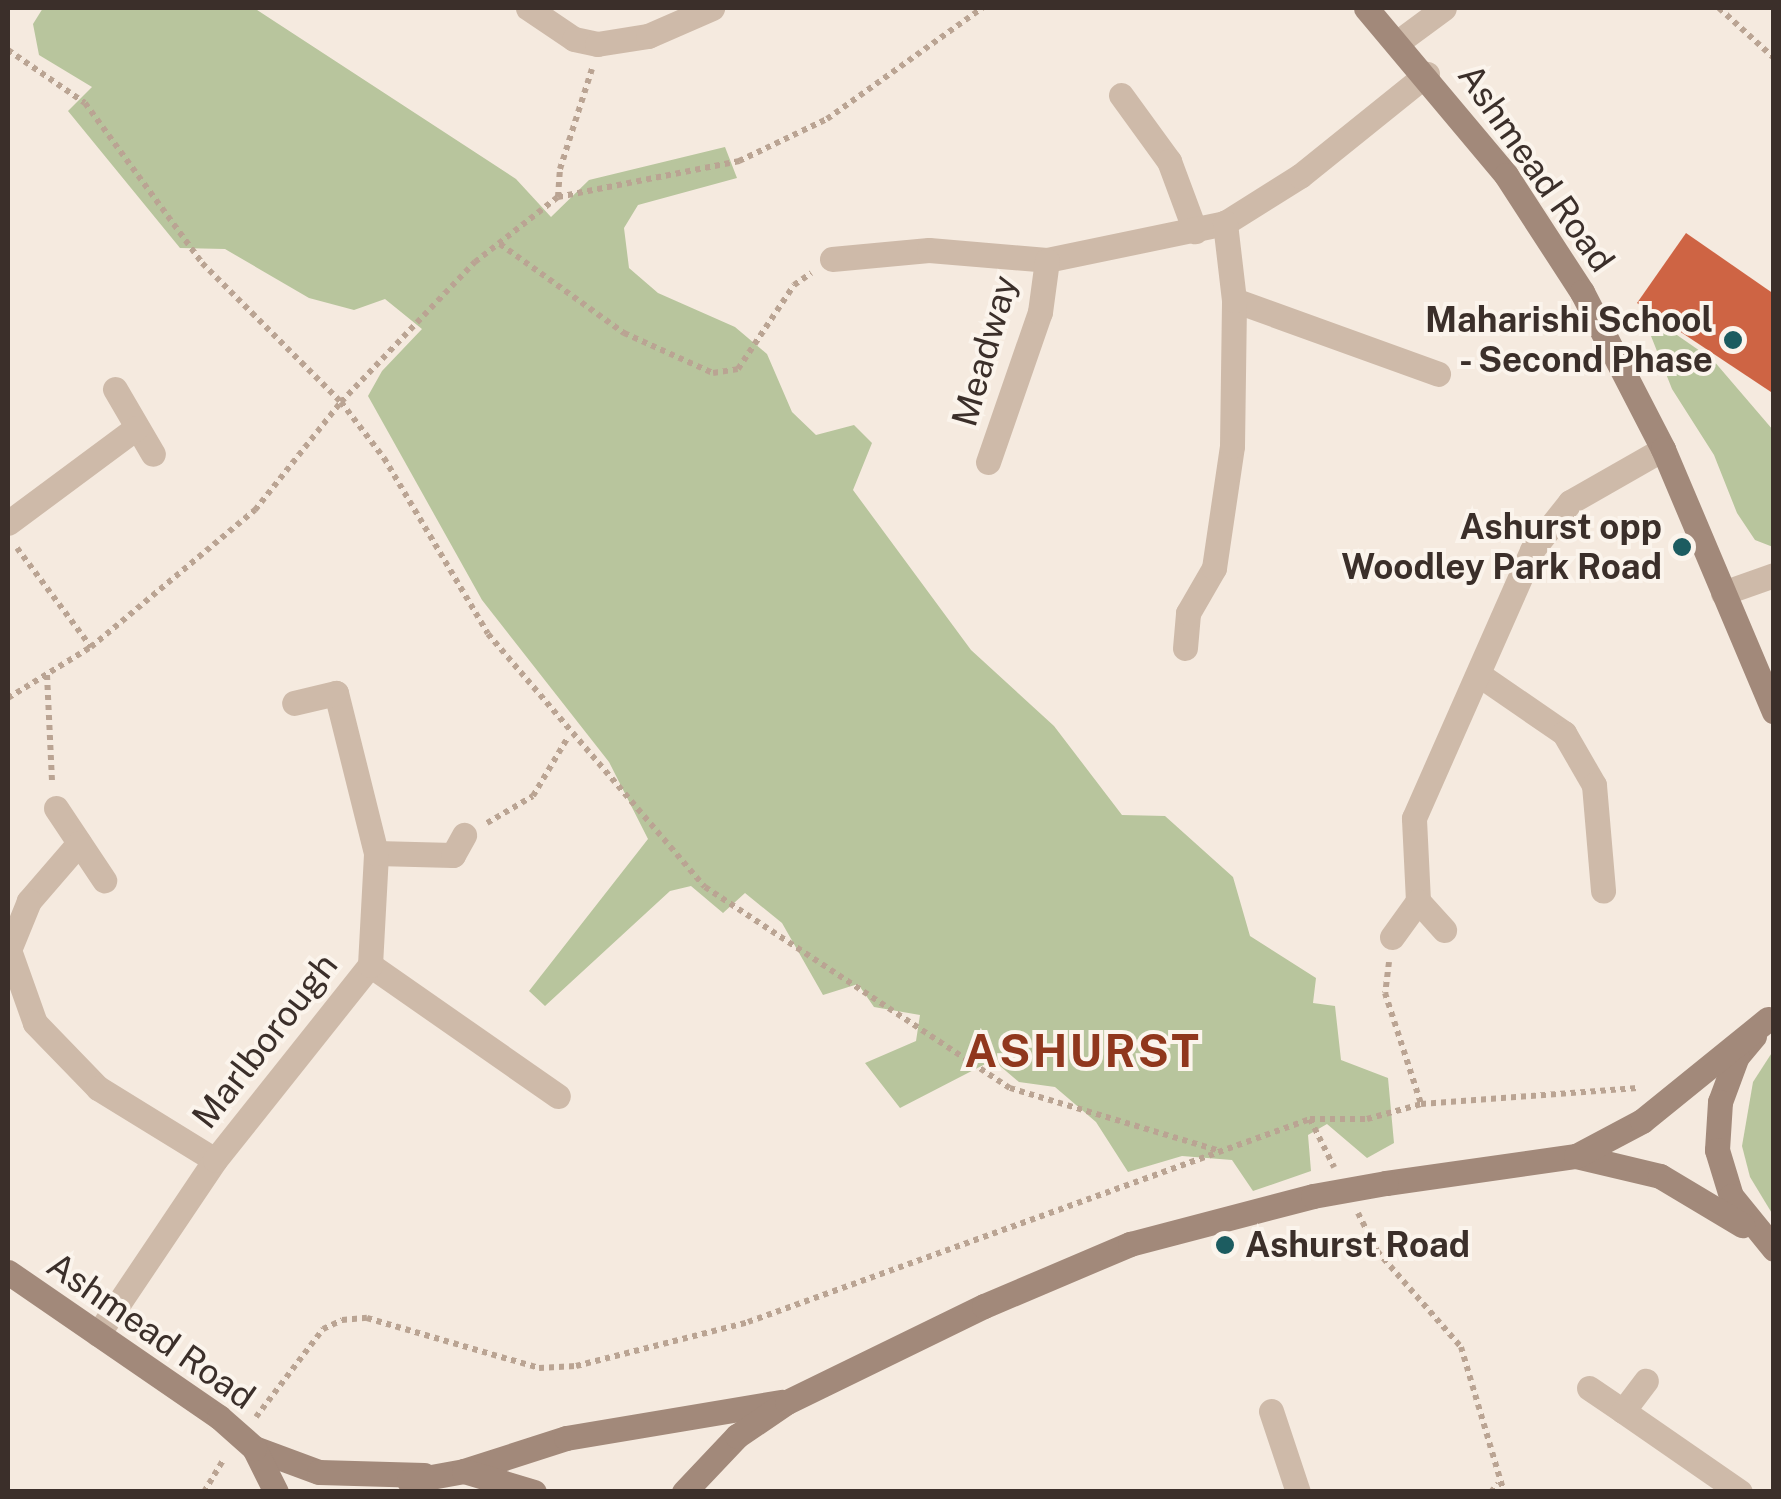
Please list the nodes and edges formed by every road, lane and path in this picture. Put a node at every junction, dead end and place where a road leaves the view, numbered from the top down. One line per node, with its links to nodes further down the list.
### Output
1 (528, 8): 8 (street)
2 (712, 8): 8 (street)
3 (982, 8): 13 (path)
4 (1366, 8): 7 (street, Ashmead Road)
5 (1444, 8): 7 (street)
6 (1718, 8): 10 (path)
7 (1398, 42): 11 (street, Ashmead Road)
8 (597, 44): 13 (path)
9 (8, 50): 22 (path)
10 (1774, 58)
11 (1427, 74): 14 (street); 24 (street, Ashmead Road)
12 (1121, 95): 15 (street)
13 (558, 197): 16 (path)
14 (1225, 223): 15 (street); 19 (street)
15 (1195, 231): 18 (street)
16 (500, 244): 17 (path); 22 (path)
17 (832, 259): 18 (street)
18 (1047, 260): 26 (street, Meadway)
19 (1234, 300): 20 (street); 31 (street)
20 (1438, 374)
21 (115, 389): 23 (street)
22 (340, 402): 30 (path); 37 (path)
23 (136, 428): 25 (street); 27 (street)
24 (1663, 449): 29 (street, Ashmead Road); 33 (street)
25 (154, 454)
26 (988, 462)
27 (10, 519): 30 (path)
28 (1774, 575): 29 (street)
29 (1722, 593): 36 (street, Ashmead Road)
30 (90, 648): 32 (path)
31 (1184, 648)
32 (47, 676): 34 (path); 38 (path)
33 (1482, 676): 43 (street); 44 (street)
34 (8, 698)
35 (294, 702): 41 (street, Marlborough)
36 (1774, 712)
37 (569, 736): 39 (path); 54 (path)
38 (56, 808): 40 (street)
39 (464, 835): 41 (street)
40 (79, 843): 42 (street); 47 (street, Marlborough)
41 (376, 853): 48 (street, Marlborough)
42 (104, 880)
43 (1603, 891)
44 (1418, 901): 45 (street); 46 (street)
45 (1444, 930)
46 (1392, 937): 52 (path)
47 (8, 950): 56 (street, Marlborough)
48 (370, 965): 50 (street, Marlborough); 56 (street, Marlborough)
49 (1771, 1017): 51 (street); 59 (street)
50 (558, 1096)
51 (1667, 1100): 52 (path); 55 (street)
52 (1421, 1104): 53 (path)
53 (1310, 1119): 54 (path); 57 (path)
54 (1220, 1151): 67 (path)
55 (1576, 1156): 59 (street); 64 (street, bridge)
56 (215, 1160): 61 (street, Marlborough)
57 (1344, 1185)
58 (1352, 1202): 71 (path)
59 (1769, 1246)
60 (8, 1272): 61 (street, Ashmead Road)
61 (98, 1334): 68 (street, Ashmead Road, bridge)
62 (1646, 1381): 66 (street)
63 (1589, 1388): 66 (street)
64 (787, 1402): 69 (street); 76 (street)
65 (1271, 1411): 77 (street)
66 (1622, 1412): 80 (street)
67 (254, 1420)
68 (242, 1449): 70 (street, Ashmead Road); 72 (path); 73 (street, Ashmead Road)
69 (464, 1471): 70 (street); 75 (street)
70 (424, 1475): 74 (street)
71 (1498, 1484): 78 (path); 79 (path)
72 (204, 1492)
73 (276, 1492)
74 (381, 1492)
75 (534, 1492)
76 (684, 1492)
77 (1298, 1492)
78 (1491, 1492)
79 (1504, 1492)
80 (1740, 1492)

